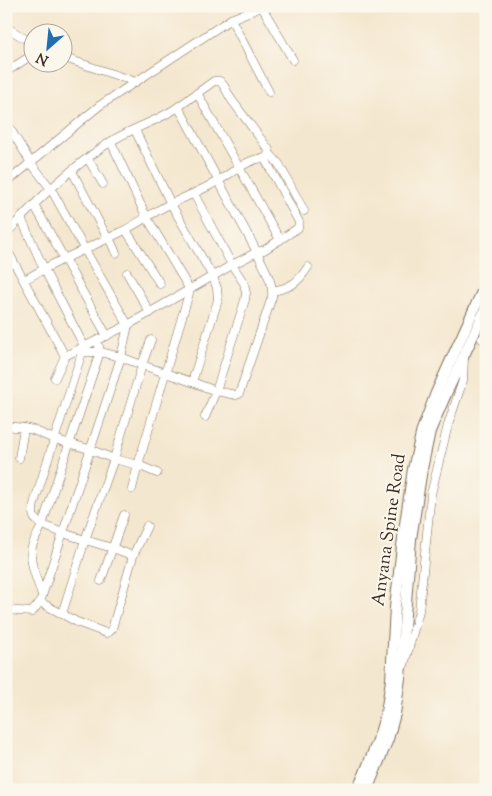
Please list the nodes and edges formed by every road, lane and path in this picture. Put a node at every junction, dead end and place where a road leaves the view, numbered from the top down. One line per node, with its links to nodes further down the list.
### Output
1 (262, 6): 2 (street); 6 (street)
2 (231, 19): 9 (street); 11 (street)
3 (6, 27): 4 (street)
4 (22, 37)
5 (72, 60): 9 (street)
6 (293, 60)
7 (22, 62): 8 (street)
8 (9, 70)
9 (136, 82): 18 (street)
10 (197, 92): 12 (street); 16 (street); 19 (street)
11 (270, 92)
12 (178, 107): 14 (street); 21 (street)
13 (6, 122): 18 (street)
14 (135, 130): 15 (street); 26 (street)
15 (111, 142): 17 (street); 29 (street)
16 (267, 156): 19 (street); 28 (street); 34 (street)
17 (88, 158): 20 (street); 23 (street)
18 (31, 162): 22 (street); 24 (street)
19 (240, 167): 21 (street); 34 (street)
20 (72, 171): 24 (street); 33 (street)
21 (218, 181): 25 (street); 37 (street)
22 (6, 184)
23 (103, 184)
24 (51, 189): 27 (street); 36 (street)
25 (194, 194): 26 (street); 40 (street)
26 (171, 204): 29 (street); 44 (street)
27 (35, 206): 30 (street); 39 (street)
28 (304, 211)
29 (146, 216): 31 (street); 48 (street)
30 (21, 218): 32 (street); 42 (street)
31 (126, 230): 33 (street); 47 (street)
32 (6, 234)
33 (108, 239): 36 (street); 38 (street)
34 (280, 240): 37 (street)
35 (6, 248): 45 (street)
36 (85, 250): 39 (street); 52 (street)
37 (257, 252): 40 (street); 49 (street)
38 (116, 253)
39 (64, 259): 42 (street); 54 (street)
40 (232, 266): 44 (street); 67 (street)
41 (308, 267): 49 (street)
42 (44, 269): 45 (street); 58 (street)
43 (127, 273): 51 (street)
44 (213, 277): 48 (street); 66 (street)
45 (24, 280): 61 (street)
46 (486, 282): 91 (main road, Anyana Spine Road)
47 (160, 284)
48 (190, 290): 51 (street); 64 (street)
49 (273, 291): 67 (street)
50 (486, 308): 60 (main road, Anyana Spine Road)
51 (150, 313): 52 (street)
52 (128, 325): 54 (street); 62 (street)
53 (486, 334): 57 (street)
54 (107, 336): 55 (street)
55 (98, 340): 58 (street); 59 (street)
56 (151, 340): 63 (street)
57 (486, 341)
58 (84, 349): 59 (street); 61 (street); 71 (street)
59 (100, 352): 62 (street); 72 (street)
60 (464, 354): 90 (street); 90 (main road, Anyana Spine Road)
61 (65, 356): 65 (street)
62 (120, 356): 63 (street); 73 (street)
63 (142, 365): 64 (street); 75 (street)
64 (166, 373): 66 (street); 76 (street)
65 (55, 378)
66 (192, 382): 67 (street)
67 (216, 392): 68 (street)
68 (205, 417)
69 (6, 426): 70 (street)
70 (24, 428): 71 (street); 74 (street)
71 (54, 438): 72 (street); 80 (street)
72 (70, 443): 73 (street); 80 (street)
73 (89, 449): 75 (street); 82 (street)
74 (19, 458)
75 (114, 459): 76 (street); 83 (street)
76 (138, 466): 77 (street); 78 (street)
77 (157, 473)
78 (132, 488)
79 (124, 515): 84 (street)
80 (42, 525): 82 (street); 87 (street)
81 (147, 526): 85 (street)
82 (63, 533): 83 (street); 87 (street)
83 (85, 540): 84 (street); 89 (street)
84 (112, 548): 85 (street); 86 (street)
85 (134, 556): 89 (street)
86 (101, 581)
87 (41, 599): 88 (street); 89 (street)
88 (6, 610)
89 (62, 614)
90 (400, 678): 92 (main road, Anyana Spine Road)
91 (356, 790)
92 (367, 790)

